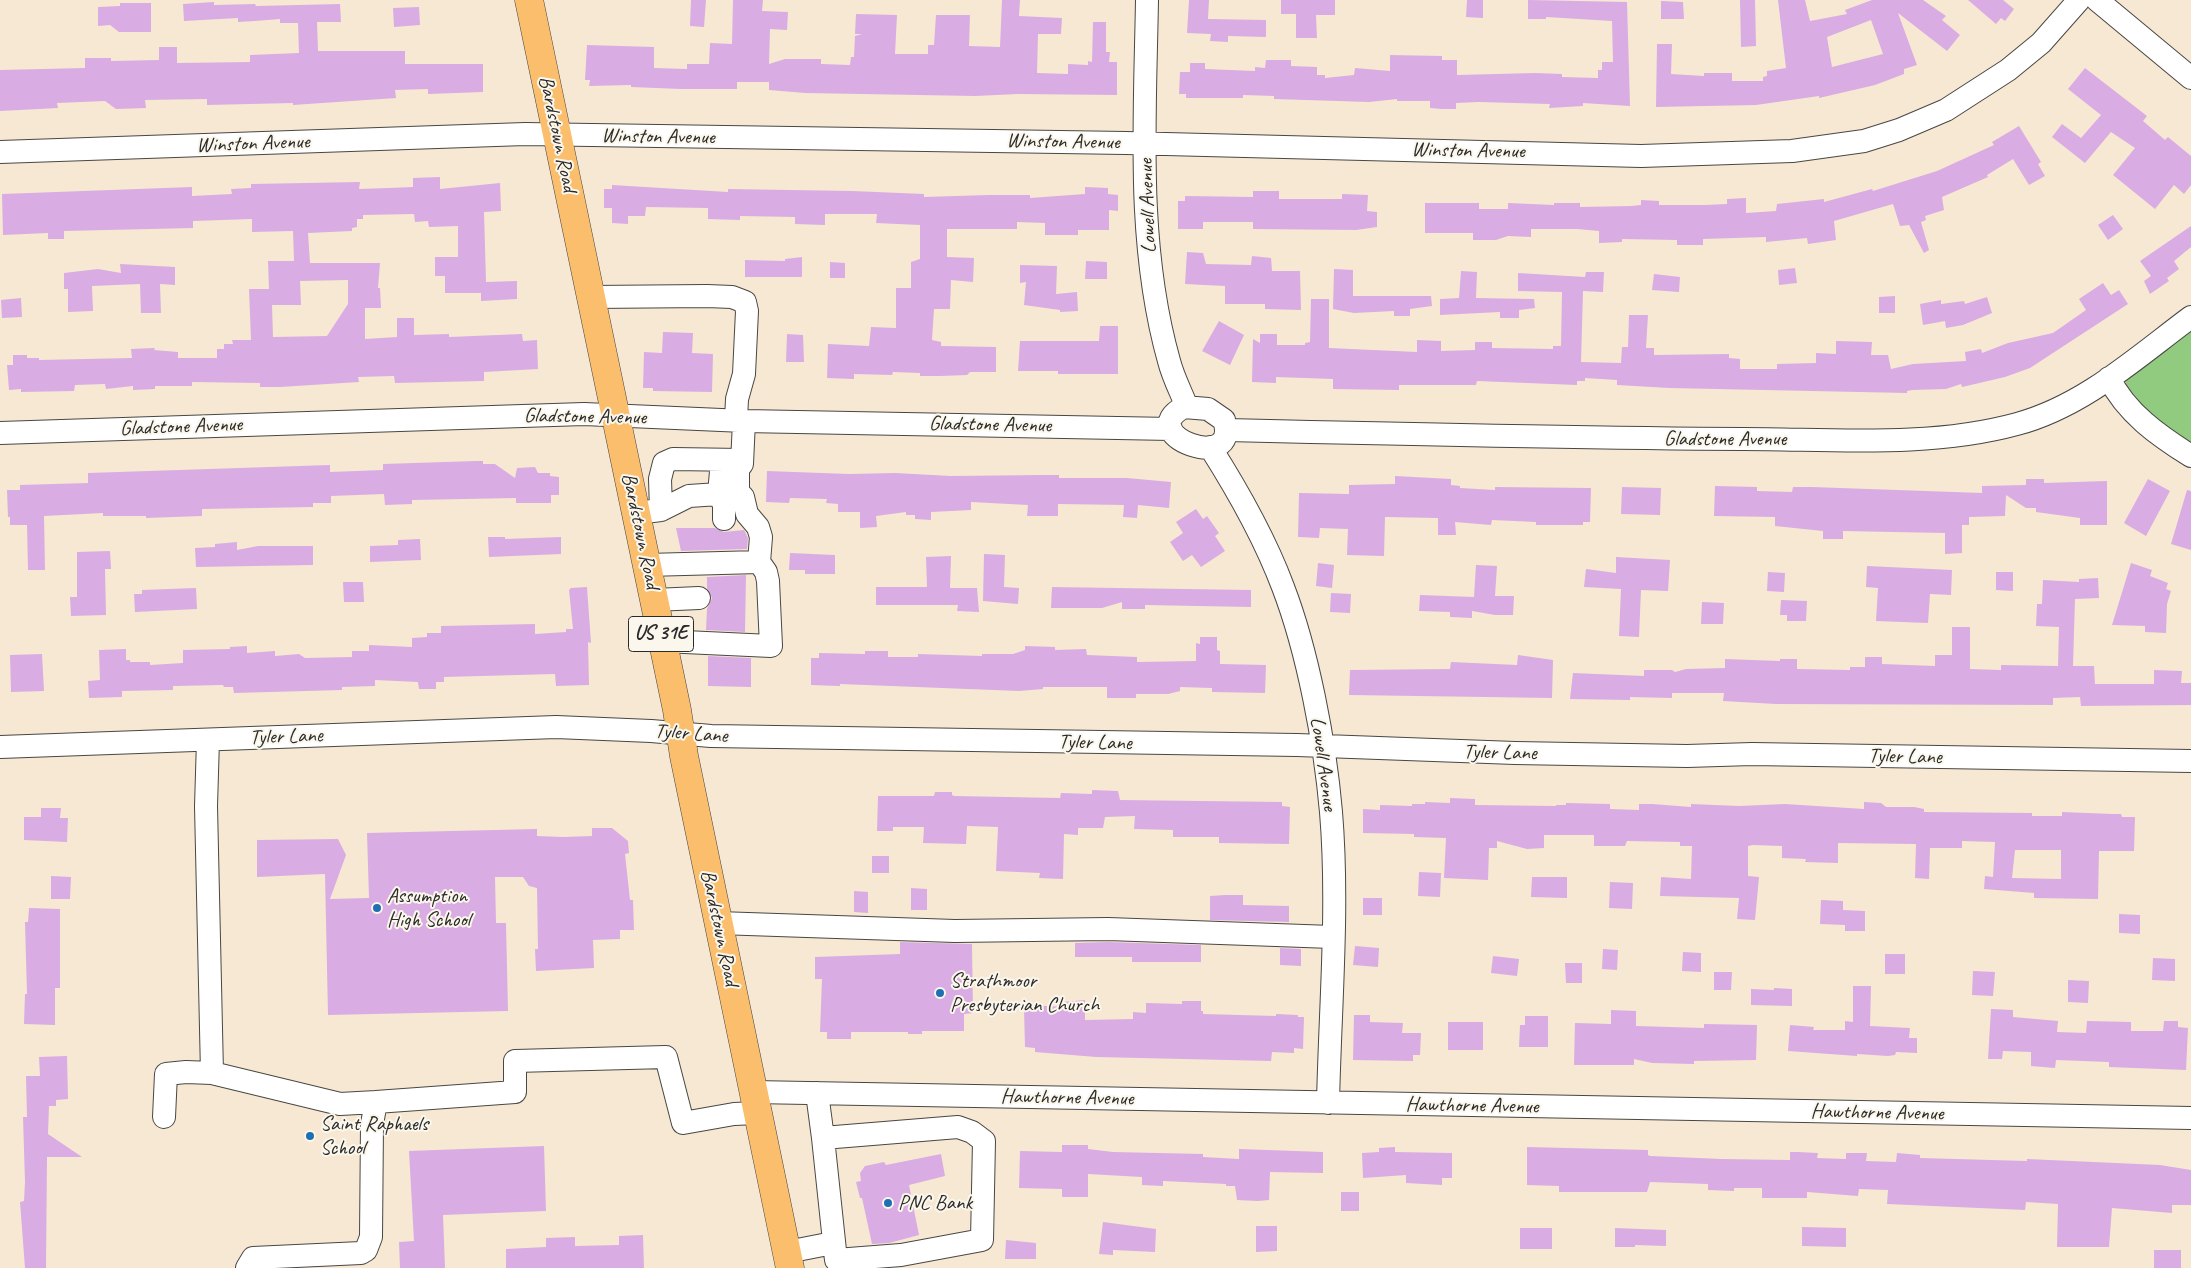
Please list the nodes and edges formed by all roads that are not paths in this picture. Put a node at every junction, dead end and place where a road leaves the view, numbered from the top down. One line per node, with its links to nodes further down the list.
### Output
1 (528, 0): 6 (main road, Bardstown Road / US 31E)
2 (1146, 0): 7 (street, Lowell Avenue)
3 (2079, 0): 7 (street, Winston Avenue)
4 (2097, 0): 5 (street)
5 (2191, 78)
6 (558, 135): 7 (street, Winston Avenue); 8 (street, Winston Avenue); 9 (main road, Bardstown Road / US 31E)
7 (1145, 144): 12 (street, Lowell Avenue)
8 (0, 152)
9 (591, 298): 13 (main road, Bardstown Road / US 31E); 14 (street)
10 (2191, 317): 11 (street, Gladstone Avenue)
11 (2109, 378): 16 (street, Gladstone Avenue); 19 (street)
12 (1186, 407): 15 (street); 16 (street)
13 (616, 414): 14 (street, Gladstone Avenue); 17 (street, Gladstone Avenue); 22 (main road, Bardstown Road / US 31E)
14 (740, 421): 15 (street, Gladstone Avenue); 20 (street)
15 (1171, 429): 18 (street)
16 (1227, 430): 18 (street)
17 (0, 434)
18 (1210, 447): 31 (street, Lowell Avenue)
19 (2191, 456)
20 (736, 461): 21 (street); 22 (street); 24 (street)
21 (719, 494): 22 (street); 23 (street)
22 (649, 511): 25 (main road, Bardstown Road / US 31E)
23 (724, 519)
24 (759, 562): 25 (street); 28 (street)
25 (647, 565): 27 (main road, Bardstown Road / US 31E)
26 (699, 598): 27 (street)
27 (654, 600): 28 (main road, Bardstown Road / US 31E)
28 (663, 641): 29 (main road, Bardstown Road / US 31E)
29 (681, 734): 30 (street, Tyler Lane); 31 (street, Tyler Lane); 34 (main road, Bardstown Road / US 31E)
30 (208, 740): 32 (street, Tyler Lane); 36 (street)
31 (1322, 746): 33 (street, Tyler Lane); 35 (street, Lowell Avenue)
32 (0, 747)
33 (2191, 761)
34 (718, 923): 35 (street); 40 (main road, Bardstown Road / US 31E)
35 (1332, 937): 41 (street, Lowell Avenue)
36 (212, 1073): 39 (street); 42 (street)
37 (817, 1094): 38 (street, Hawthorne Avenue); 40 (street, Hawthorne Avenue); 45 (street)
38 (931, 1096): 41 (street, Hawthorne Avenue); 44 (street)
39 (376, 1102): 40 (street, Hawthorne Avenue); 48 (street)
40 (755, 1103): 47 (main road, Bardstown Road / US 31E)
41 (1328, 1103): 43 (street, Hawthorne Avenue)
42 (164, 1117)
43 (2191, 1118)
44 (933, 1129): 45 (street); 46 (street)
45 (823, 1138): 46 (street)
46 (833, 1243): 47 (street)
47 (788, 1260)
48 (247, 1268)

